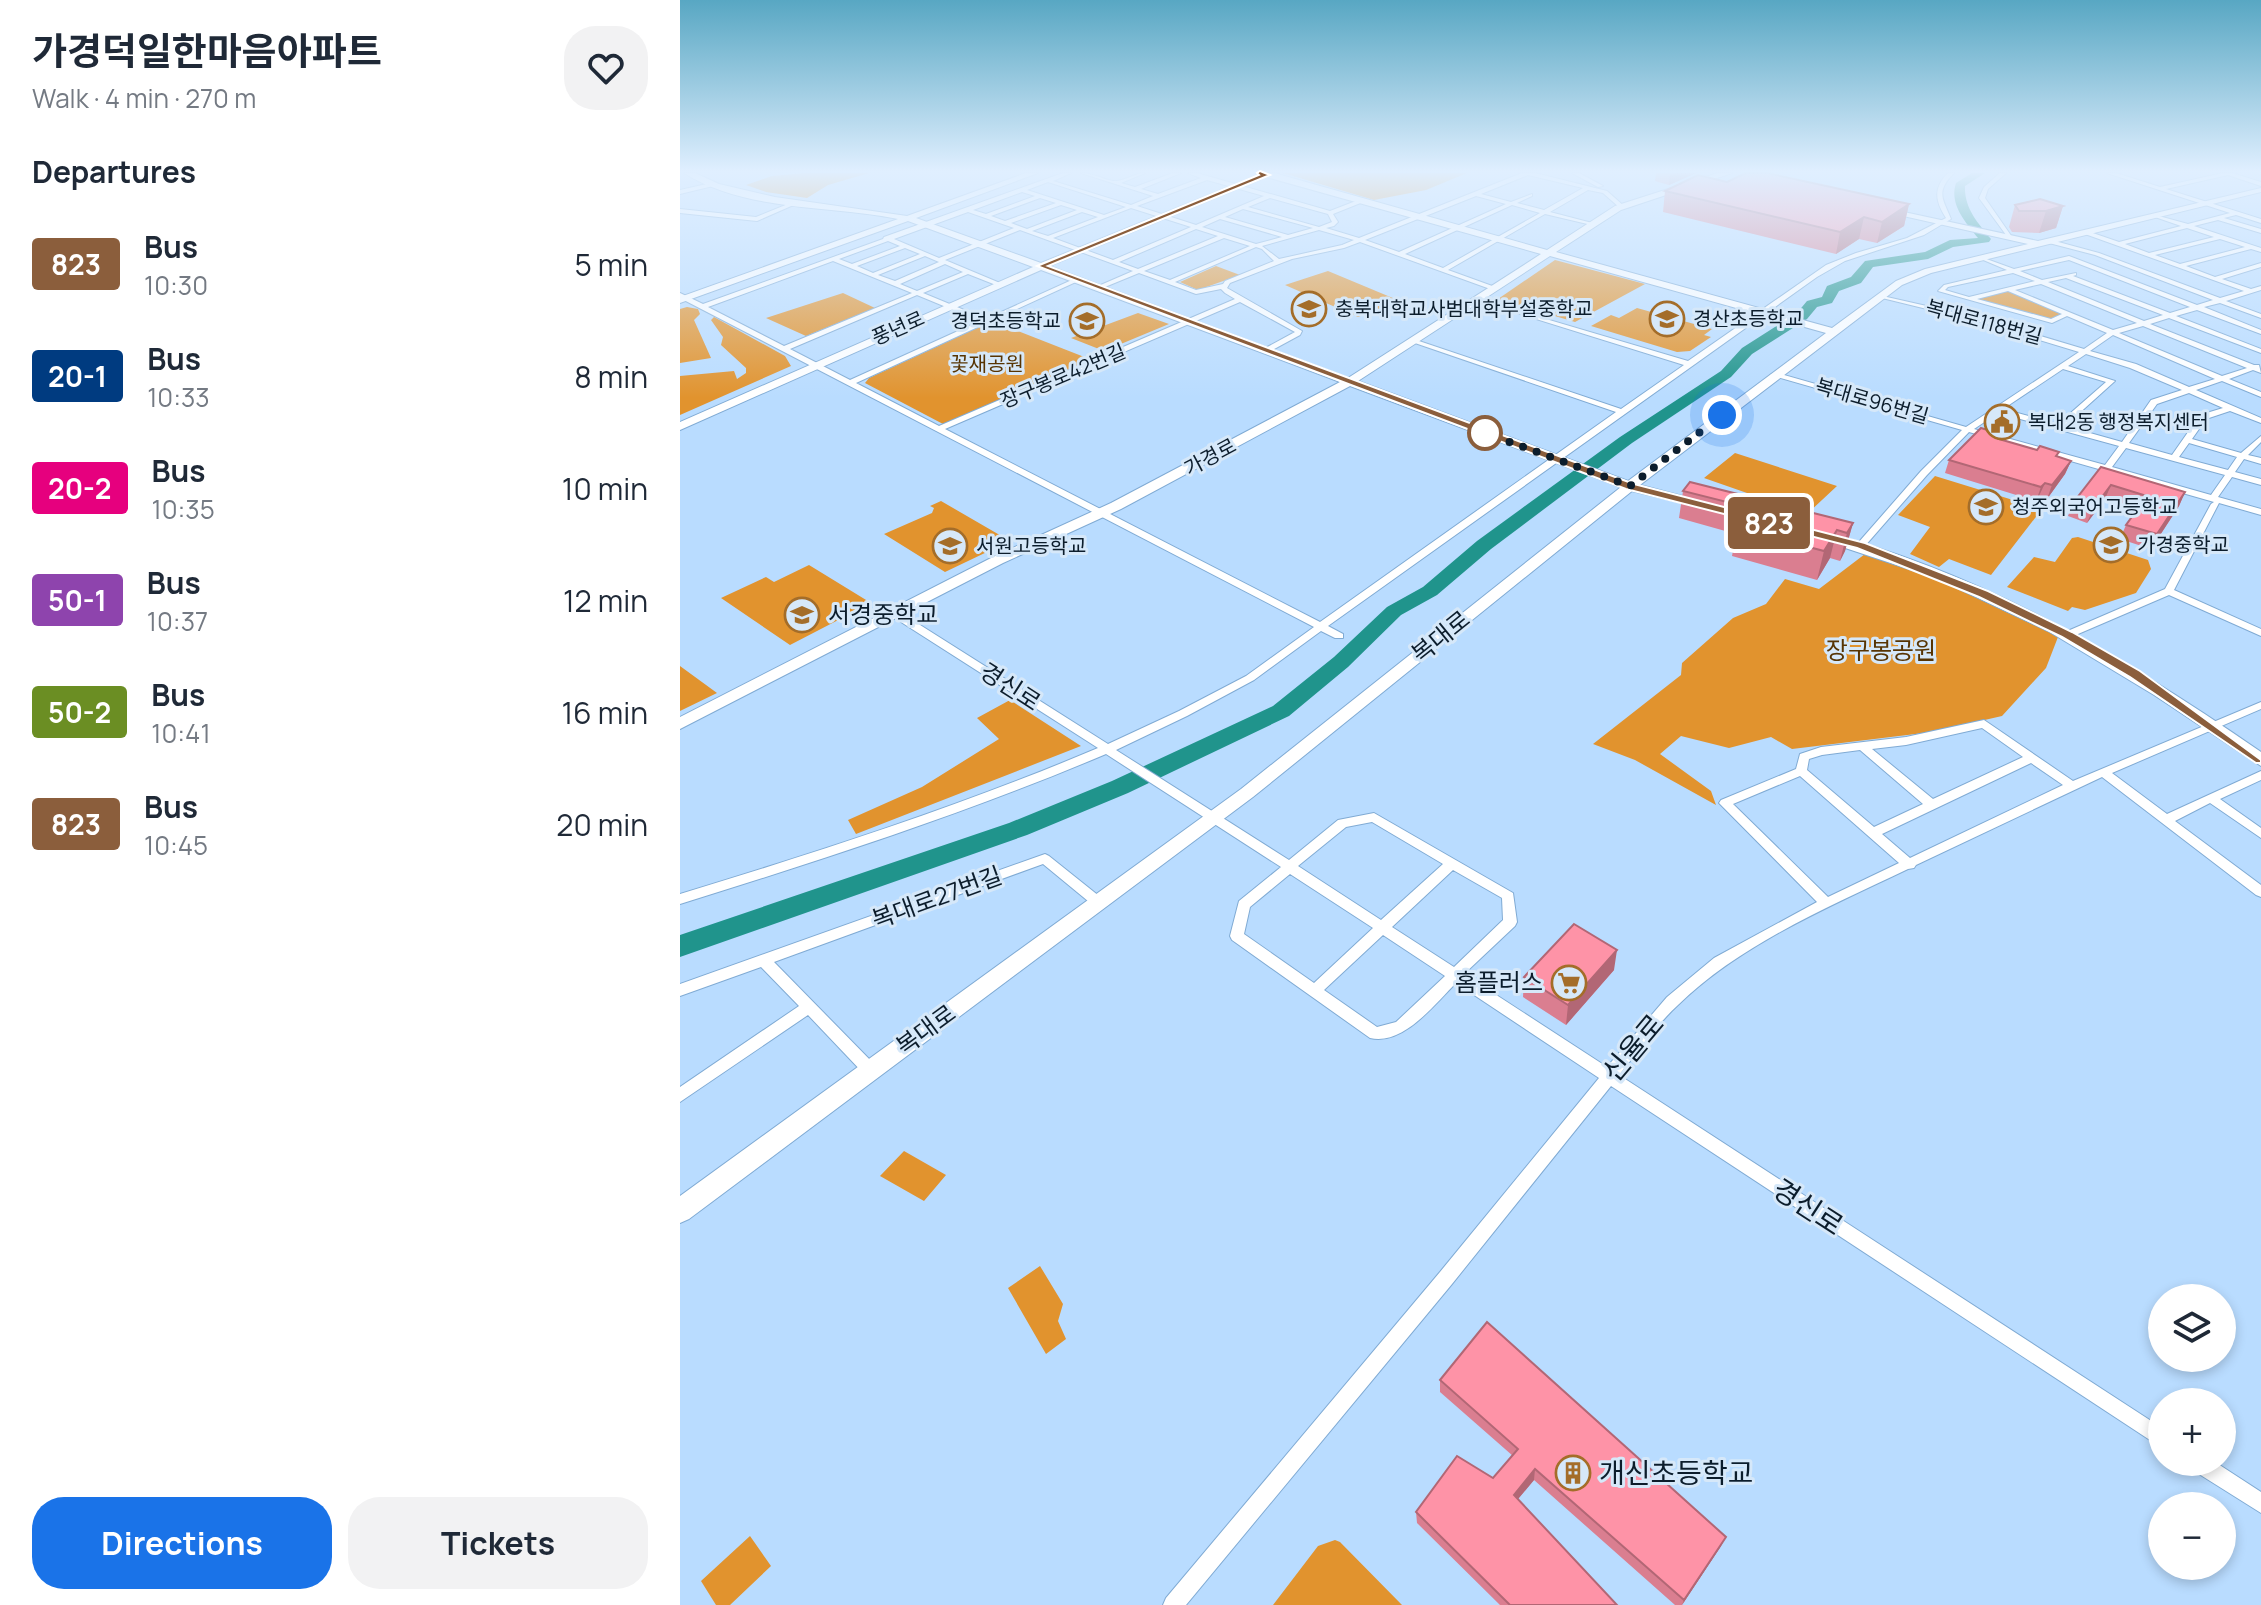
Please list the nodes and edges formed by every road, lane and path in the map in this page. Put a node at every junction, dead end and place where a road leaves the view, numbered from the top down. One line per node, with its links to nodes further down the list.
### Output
1 (813, 248): 62 (street)
2 (861, 248): 31 (street)
3 (900, 248): 37 (street)
4 (910, 248): 26 (street)
5 (970, 248): 32 (street)
6 (993, 248): 38 (street)
7 (1075, 248): 25 (street)
8 (1086, 248): 25 (street, 풍년로)
9 (1147, 248): 33 (street)
10 (1196, 248): 44 (street)
11 (1250, 248): 50 (street)
12 (1264, 248): 34 (street)
13 (1331, 248): 34 (street)
14 (1383, 248): 27 (street)
15 (1415, 248): 27 (street)
16 (1481, 248): 41 (street)
17 (1526, 248): 28 (street)
18 (1557, 248): 28 (street, 가경로)
19 (1888, 248): 72 (street)
20 (2028, 248): 30 (street, 복대로)
21 (2061, 248): 35 (street)
22 (2128, 248): 29 (street)
23 (2177, 248): 29 (street)
24 (2247, 248): 39 (street)
25 (1081, 250): 33 (street); 38 (street, 풍년로)
26 (925, 254): 32 (street); 45 (street)
27 (1400, 254): 41 (street)
28 (1547, 254): 56 (street, 가경로); 72 (street)
29 (2148, 255): 39 (street)
30 (1983, 258): 42 (street); 63 (street, 복대로)
31 (834, 259): 37 (street); 68 (street)
32 (942, 261): 43 (street); 52 (street)
33 (1113, 262): 44 (street)
34 (1278, 262): 54 (street)
35 (2119, 263): 40 (street); 46 (street)
36 (2261, 265): 48 (street)
37 (852, 266): 45 (street)
38 (1041, 266): 49 (street); 53 (street, 풍년로)
39 (2179, 266): 46 (street); 48 (street)
40 (2097, 268): 42 (street); 47 (street); 70 (street)
41 (1443, 270): 56 (street)
42 (2012, 270): 51 (street); 66 (street)
43 (968, 272): 53 (street); 60 (street)
44 (1142, 272): 50 (street); 55 (street)
45 (872, 275): 52 (street)
46 (2150, 275): 67 (street)
47 (2067, 276): 51 (street); 74 (street)
48 (2214, 279): 59 (street)
49 (1076, 280): 55 (street); 76 (street)
50 (1171, 282): 54 (street)
51 (2040, 282): 58 (street); 78 (street)
52 (894, 284): 60 (street)
53 (998, 284): 69 (street, 풍년로)
54 (1224, 286): 64 (street)
55 (1098, 288): 77 (street)
56 (1493, 288): 65 (street, 가경로)
57 (2261, 288): 59 (street)
58 (2008, 289): 66 (street); 73 (street)
59 (2249, 291): 61 (street); 67 (street)
60 (916, 294): 69 (street); 83 (street)
61 (2261, 295)
62 (681, 296): 68 (street)
63 (1880, 296): 71 (street, 복대로118번길); 79 (street, 복대로)
64 (1240, 299): 77 (street, 장구봉로42번길); 84 (street)
65 (1477, 299): 82 (street, 가경로); 87 (street)
66 (1969, 299): 71 (street); 73 (street)
67 (2220, 301): 70 (street); 75 (street)
68 (701, 307): 83 (street)
69 (947, 307): 76 (street); 88 (street, 풍년로)
70 (2197, 307): 74 (street); 80 (street)
71 (1953, 313): 85 (street, 복대로118번길)
72 (1766, 314): 79 (street); 87 (street)
73 (2067, 314): 81 (street)
74 (2169, 315): 78 (street); 86 (street)
75 (2261, 316)
76 (986, 321): 94 (street)
77 (1187, 322): 84 (street); 104 (street, 장구봉로42번길)
78 (2142, 323): 81 (street); 90 (street)
79 (1825, 330): 91 (street, 복대로)
80 (2261, 332)
81 (2112, 333): 85 (street); 92 (street)
82 (1414, 341): 93 (street, 가경로); 99 (street)
83 (783, 349): 88 (street)
84 (1264, 351): 93 (street)
85 (2087, 351): 89 (street); 95 (street, 복대로118번길)
86 (2261, 351)
87 (1689, 364): 99 (street)
88 (815, 365): 94 (street); 101 (street, 풍년로)
89 (2062, 366): 98 (street); 103 (street)
90 (2258, 368): 92 (street)
91 (1774, 375): 102 (street, 복대로96번길); 115 (street, 복대로)
92 (2222, 378): 95 (street); 96 (street)
93 (1349, 382): 109 (street); 119 (street, 가경로)
94 (850, 383): 104 (street)
95 (2189, 390): 97 (street, 복대로118번길); 107 (street)
96 (2261, 395)
97 (2230, 408): 100 (street, 복대로118번길); 106 (street)
98 (1996, 410): 102 (street); 103 (street)
99 (1621, 411): 109 (street)
100 (2261, 421)
101 (680, 426)
102 (1969, 428): 112 (street, 복대로96번길); 121 (street)
103 (2059, 428): 107 (street)
104 (939, 429): 119 (street)
105 (2261, 438): 108 (street)
106 (2186, 440): 108 (street); 110 (street)
107 (2124, 445): 110 (street); 112 (street)
108 (2242, 456): 111 (street); 113 (street)
109 (1554, 459): 115 (street); 124 (street)
110 (2174, 459): 113 (street)
111 (2261, 461)
112 (2107, 468): 116 (street, 복대로96번길)
113 (2229, 474): 114 (street); 116 (street)
114 (2261, 482)
115 (1622, 484): 117 (street); 141 (street, 복대로)
116 (2214, 501): 118 (street, 복대로96번길); 122 (street)
117 (1724, 512)
118 (2261, 512)
119 (1100, 513): 123 (street, 가경로); 124 (street)
120 (1815, 534): 121 (street)
121 (1861, 545): 126 (street)
122 (2169, 591): 125 (street); 126 (street)
123 (894, 613): 129 (street, 가경로); 132 (street, 경신로)
124 (1320, 626): 127 (street); 132 (street)
125 (2261, 633)
126 (2067, 635): 130 (street)
127 (1339, 636)
128 (2261, 705): 130 (street, 신율로)
129 (680, 724)
130 (2213, 726): 134 (street); 136 (street, 신율로)
131 (1863, 747): 133 (street); 135 (street); 140 (street)
132 (1107, 749): 141 (street, 경신로); 149 (street)
133 (2032, 758): 138 (street); 140 (street)
134 (2261, 760)
135 (1801, 771): 143 (street); 151 (street)
136 (2103, 772): 138 (street, 신율로); 142 (street)
137 (2261, 775): 139 (street)
138 (2072, 786): 146 (street, 신율로)
139 (2211, 798): 142 (street); 144 (street)
140 (1932, 805): 143 (street)
141 (1215, 818): 147 (street, 경신로); 150 (street, 복대로)
142 (2166, 820): 148 (street)
143 (1872, 833): 146 (street)
144 (2261, 834)
145 (1452, 863): 147 (street); 152 (street); 154 (street)
146 (1910, 865): 151 (street, 신율로)
147 (1290, 867): 152 (street, 경신로); 156 (street)
148 (2261, 892)
149 (680, 899)
150 (1099, 903): 153 (street, 복대로27번길); 158 (street, 복대로)
151 (1826, 903): 159 (street, 신율로)
152 (1382, 928): 154 (street, 경신로); 156 (street)
153 (763, 960): 155 (street); 157 (street)
154 (1455, 975): 156 (street); 159 (street, 경신로)
155 (680, 990)
156 (1314, 991)
157 (809, 1007): 158 (street); 160 (street)
158 (871, 1071): 161 (street, 복대로)
159 (1609, 1077): 165 (street, 경신로); 168 (street, 신율로)
160 (680, 1095)
161 (748, 1161): 162 (street); 163 (street, 복대로); 164 (street)
162 (680, 1204)
163 (680, 1211)
164 (680, 1220)
165 (2148, 1430)
166 (2220, 1476): 167 (street)
167 (2261, 1503)
168 (1173, 1605)

